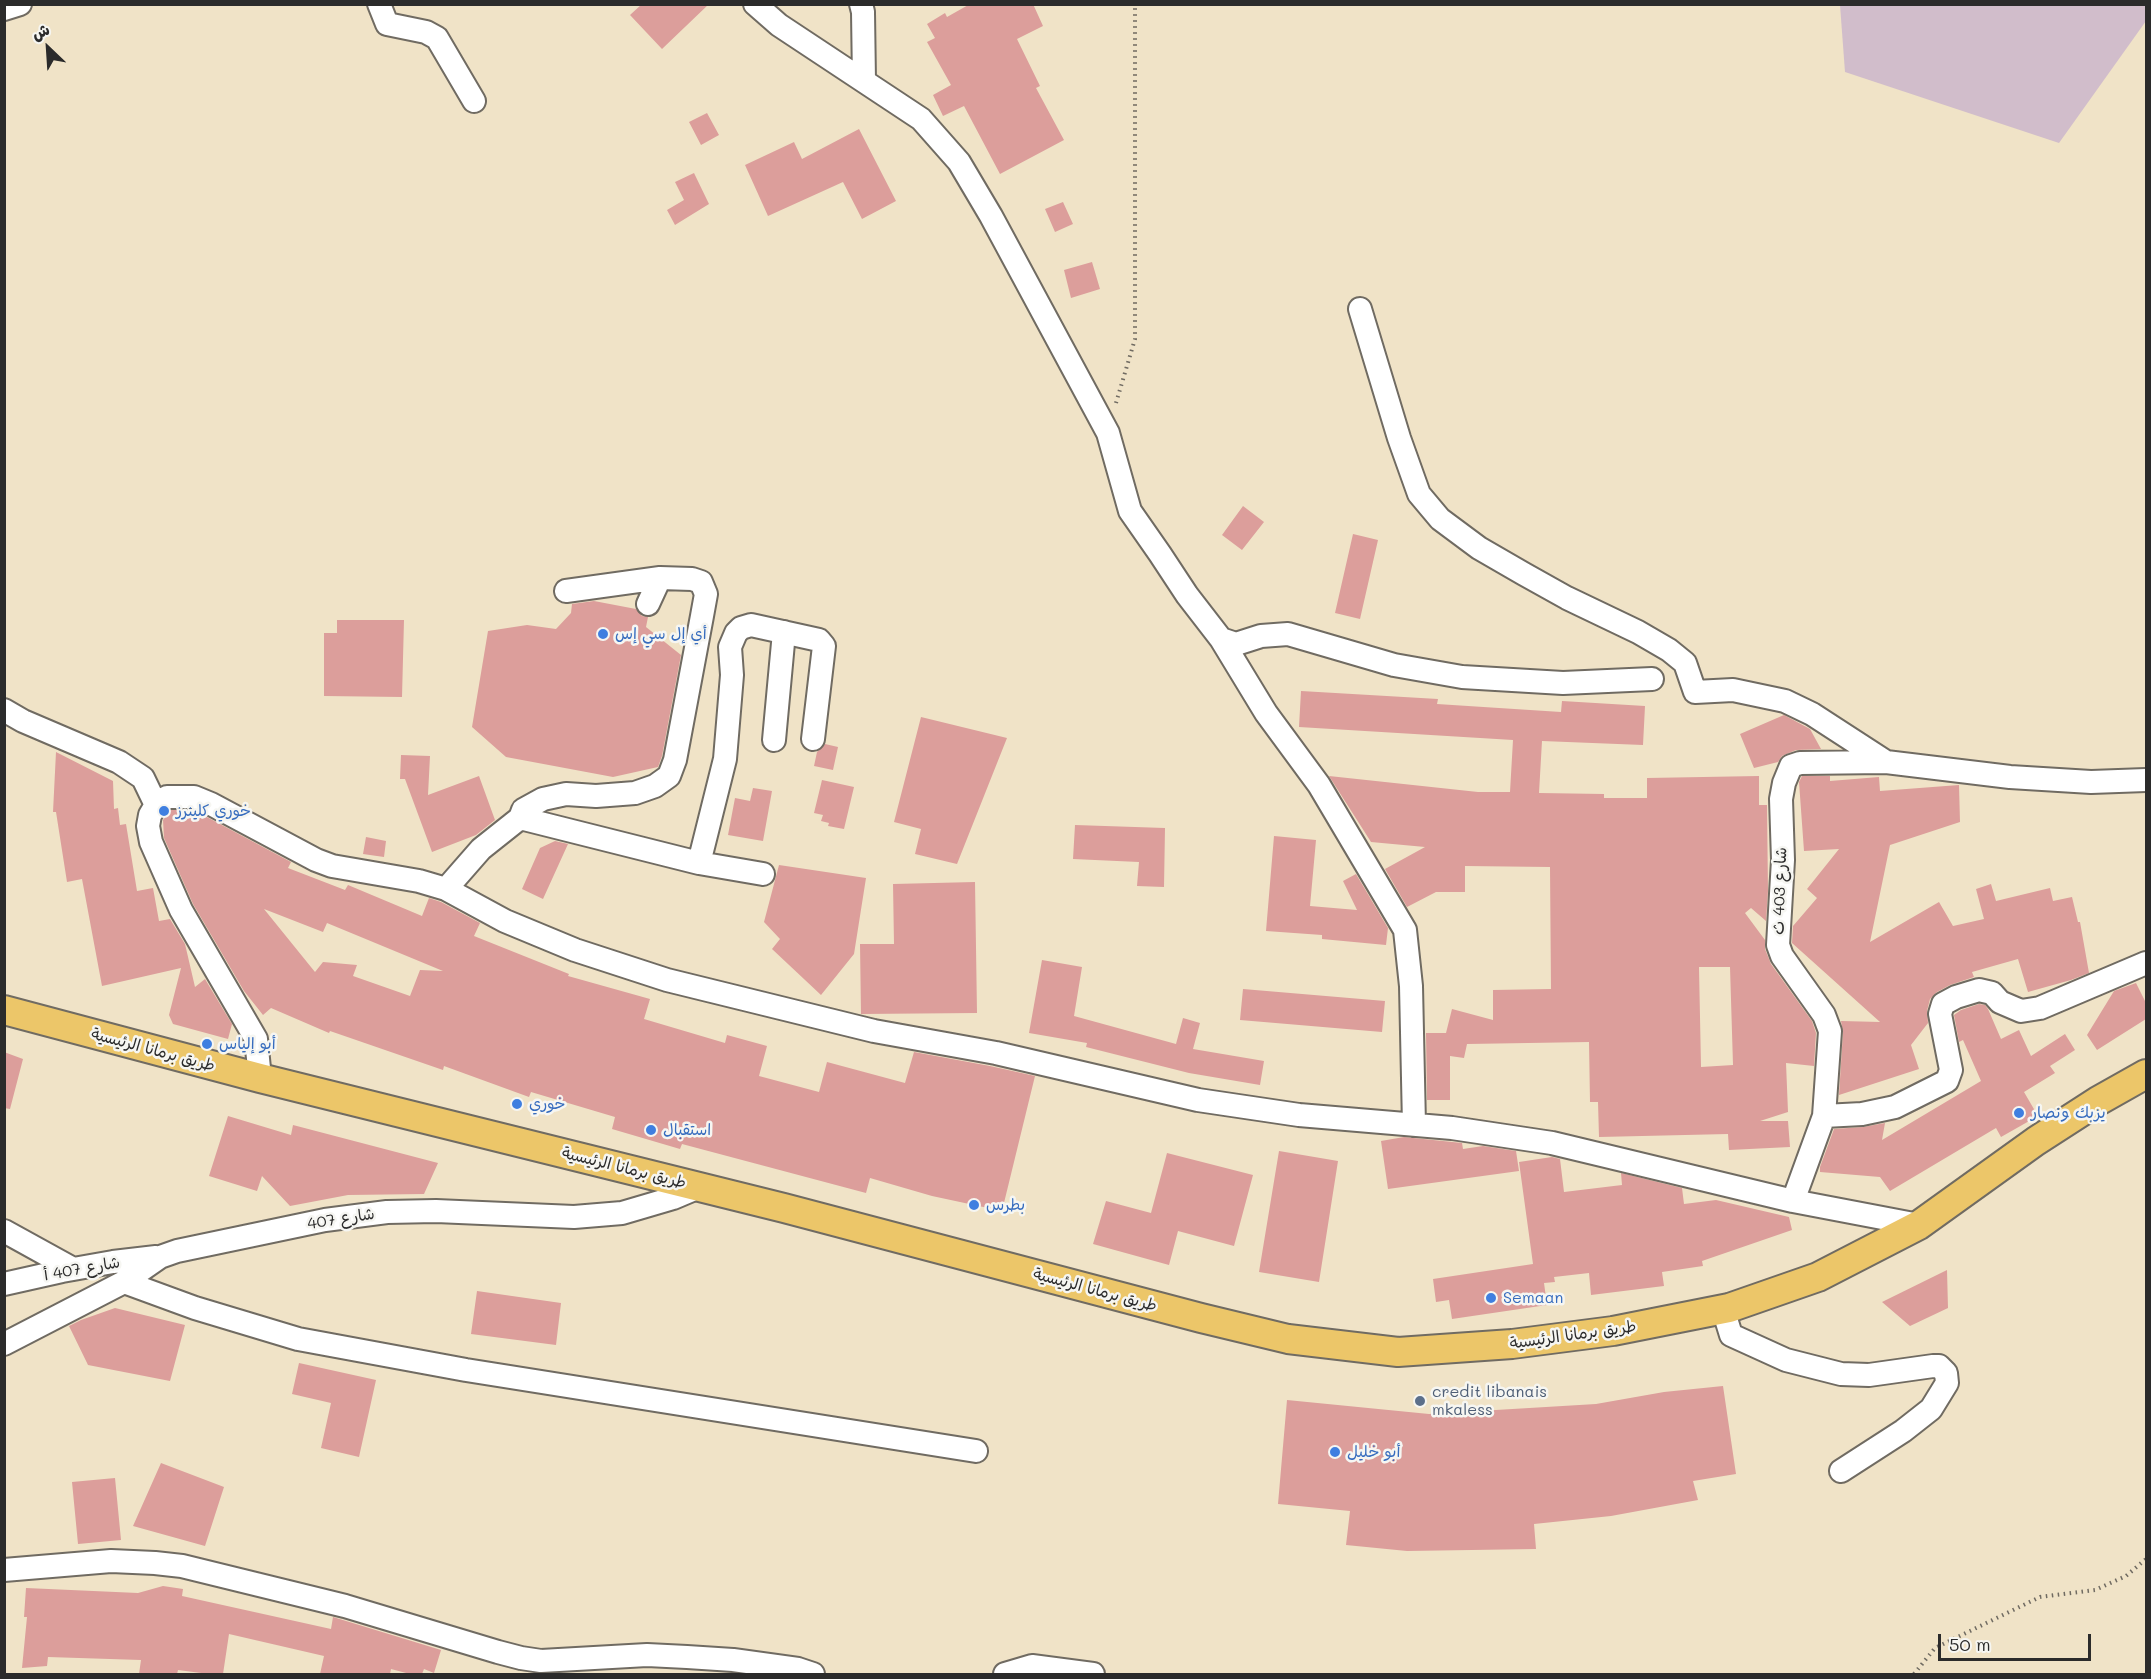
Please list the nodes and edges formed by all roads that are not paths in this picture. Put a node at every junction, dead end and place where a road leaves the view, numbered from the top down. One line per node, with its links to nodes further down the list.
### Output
1 (20, 4): 5 (street)
2 (379, 4): 7 (street)
3 (755, 4): 6 (street)
4 (861, 4): 6 (street)
5 (4, 9)
6 (864, 81): 13 (street)
7 (474, 101)
8 (1360, 309): 18 (street)
9 (660, 578): 10 (street); 11 (street); 21 (street)
10 (566, 591)
11 (648, 604)
12 (784, 632): 16 (street); 17 (street); 22 (street)
13 (1221, 639): 14 (street); 30 (street)
14 (1652, 679)
15 (4, 710): 20 (street)
16 (813, 739)
17 (774, 740)
18 (1886, 762): 19 (street); 29 (street, شارع 403 ث)
19 (2146, 780)
20 (156, 805): 24 (street); 28 (street)
21 (520, 818): 22 (street); 24 (street)
22 (699, 863): 23 (street)
23 (763, 874)
24 (446, 889): 30 (street)
25 (2146, 963): 29 (street)
26 (4, 1010): 28 (main road, طريق برمانا الرئيسية)
27 (2146, 1074): 33 (main road, طريق برمانا الرئيسية)
28 (260, 1078): 31 (main road, طريق برمانا الرئيسية)
29 (1824, 1116): 32 (street, شارع 403 ث)
30 (1414, 1125): 32 (street)
31 (699, 1187): 35 (street, شارع 407); 39 (main road, طريق برمانا الرئيسية)
32 (1793, 1201): 33 (street)
33 (1919, 1225): 39 (main road, طريق برمانا الرئيسية)
34 (4, 1231): 36 (street)
35 (160, 1257): 36 (street, شارع 407 أ); 37 (street, شارع 407)
36 (73, 1269): 38 (street, شارع 407 أ)
37 (124, 1282): 40 (street, شارع 407); 41 (street)
38 (4, 1284)
39 (1723, 1309): 42 (street)
40 (4, 1344)
41 (976, 1451)
42 (1841, 1470)
43 (4, 1570): 44 (street)
44 (760, 1669): 45 (street)
45 (813, 1674)
46 (1005, 1674): 47 (street)
47 (1093, 1674)

